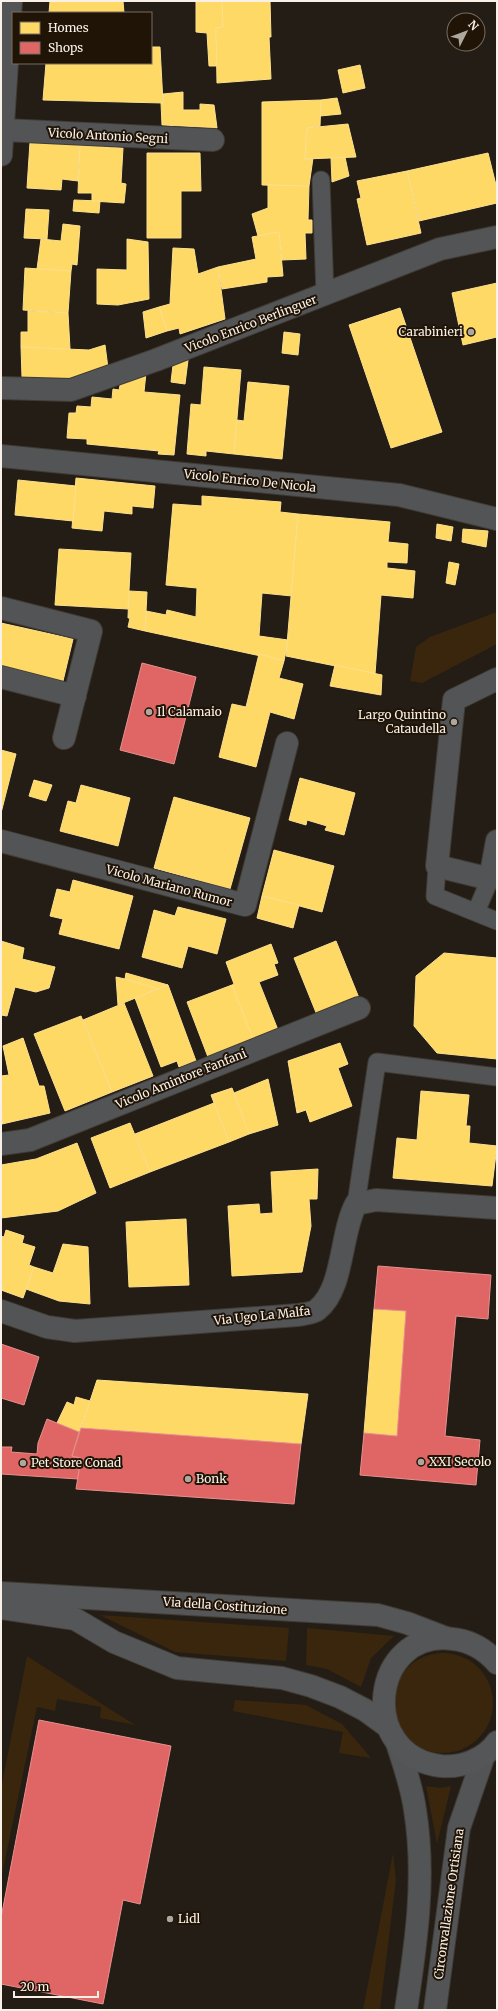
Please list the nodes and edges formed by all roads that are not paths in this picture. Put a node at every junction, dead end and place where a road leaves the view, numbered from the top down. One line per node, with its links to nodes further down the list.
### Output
1 (11, 1): 2 (street)
2 (4, 130): 3 (street, Vicolo Antonio Segni); 4 (street)
3 (213, 140)
4 (1, 155)
5 (321, 180): 7 (lane)
6 (497, 237): 7 (street, Vicolo Enrico Berlinguer)
7 (325, 295): 8 (street, Vicolo Enrico Berlinguer)
8 (1, 388)
9 (1, 456): 10 (street, Vicolo Enrico De Nicola)
10 (497, 519)
11 (1, 608): 14 (street)
12 (1, 677): 14 (street)
13 (497, 679): 19 (street)
14 (74, 696): 15 (street)
15 (64, 738)
16 (287, 743): 17 (street, Vicolo Mariano Rumor)
17 (1, 841)
18 (497, 841): 20 (street)
19 (437, 866): 20 (street); 21 (lane)
20 (490, 879): 21 (lane)
21 (476, 912): 22 (lane)
22 (497, 921)
23 (359, 1008): 25 (street, Vicolo Amintore Fanfani)
24 (497, 1077): 26 (lane)
25 (1, 1144)
26 (356, 1204): 27 (street); 28 (street, Via Ugo La Malfa)
27 (497, 1208)
28 (1, 1310)
29 (1, 1593): 31 (main road, Via della Costituzione)
30 (1, 1608): 34 (main road)
31 (454, 1639): 32 (main road, Via della Costituzione); 33 (main road); 34 (main road)
32 (497, 1648)
33 (497, 1663)
34 (392, 1735): 35 (main road); 36 (street)
35 (493, 1747): 37 (street, Circonvallazione Ortisiana)
36 (406, 2010)
37 (434, 2010)

